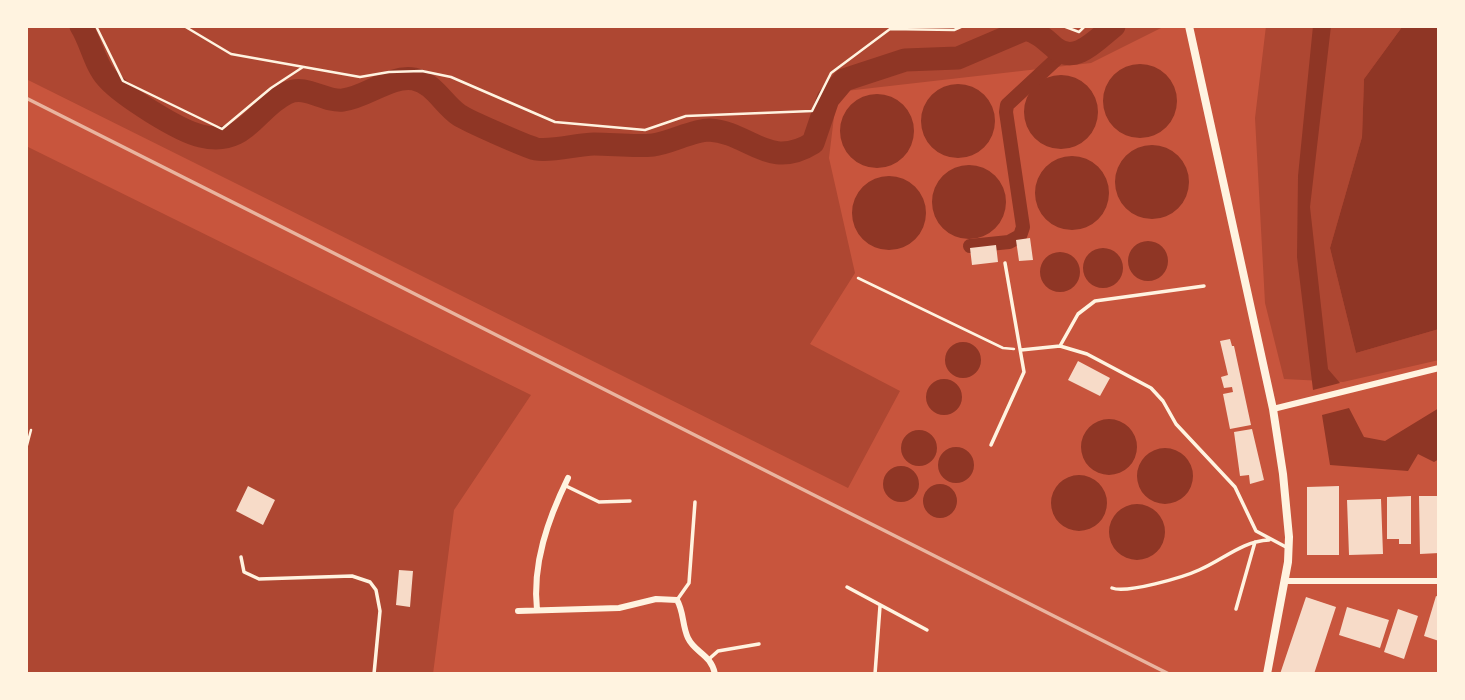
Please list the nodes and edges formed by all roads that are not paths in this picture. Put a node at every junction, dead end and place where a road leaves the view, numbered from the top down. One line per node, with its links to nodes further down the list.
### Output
1 (1189, 27): 7 (street)
2 (1005, 263): 5 (lane)
3 (1203, 286): 4 (lane)
4 (1060, 346): 5 (lane); 14 (lane)
5 (1021, 350): 8 (lane)
6 (1439, 368): 7 (street)
7 (1273, 409): 15 (street)
8 (991, 445)
9 (568, 478): 10 (street)
10 (564, 485): 11 (lane); 24 (street)
11 (630, 501)
12 (695, 502): 21 (lane)
13 (1255, 540): 14 (lane); 20 (lane); 23 (lane)
14 (1271, 540): 15 (lane)
15 (1288, 547): 17 (street)
16 (241, 557): 29 (lane)
17 (1285, 581): 18 (street); 32 (street)
18 (1439, 581)
19 (847, 587): 22 (lane)
20 (1112, 588)
21 (677, 600): 24 (street); 28 (street)
22 (880, 606): 26 (lane); 31 (lane)
23 (1236, 609)
24 (537, 610): 25 (street)
25 (518, 611)
26 (927, 629)
27 (759, 644): 28 (lane)
28 (709, 659): 30 (street)
29 (374, 674)
30 (715, 674)
31 (875, 674)
32 (1267, 674)

